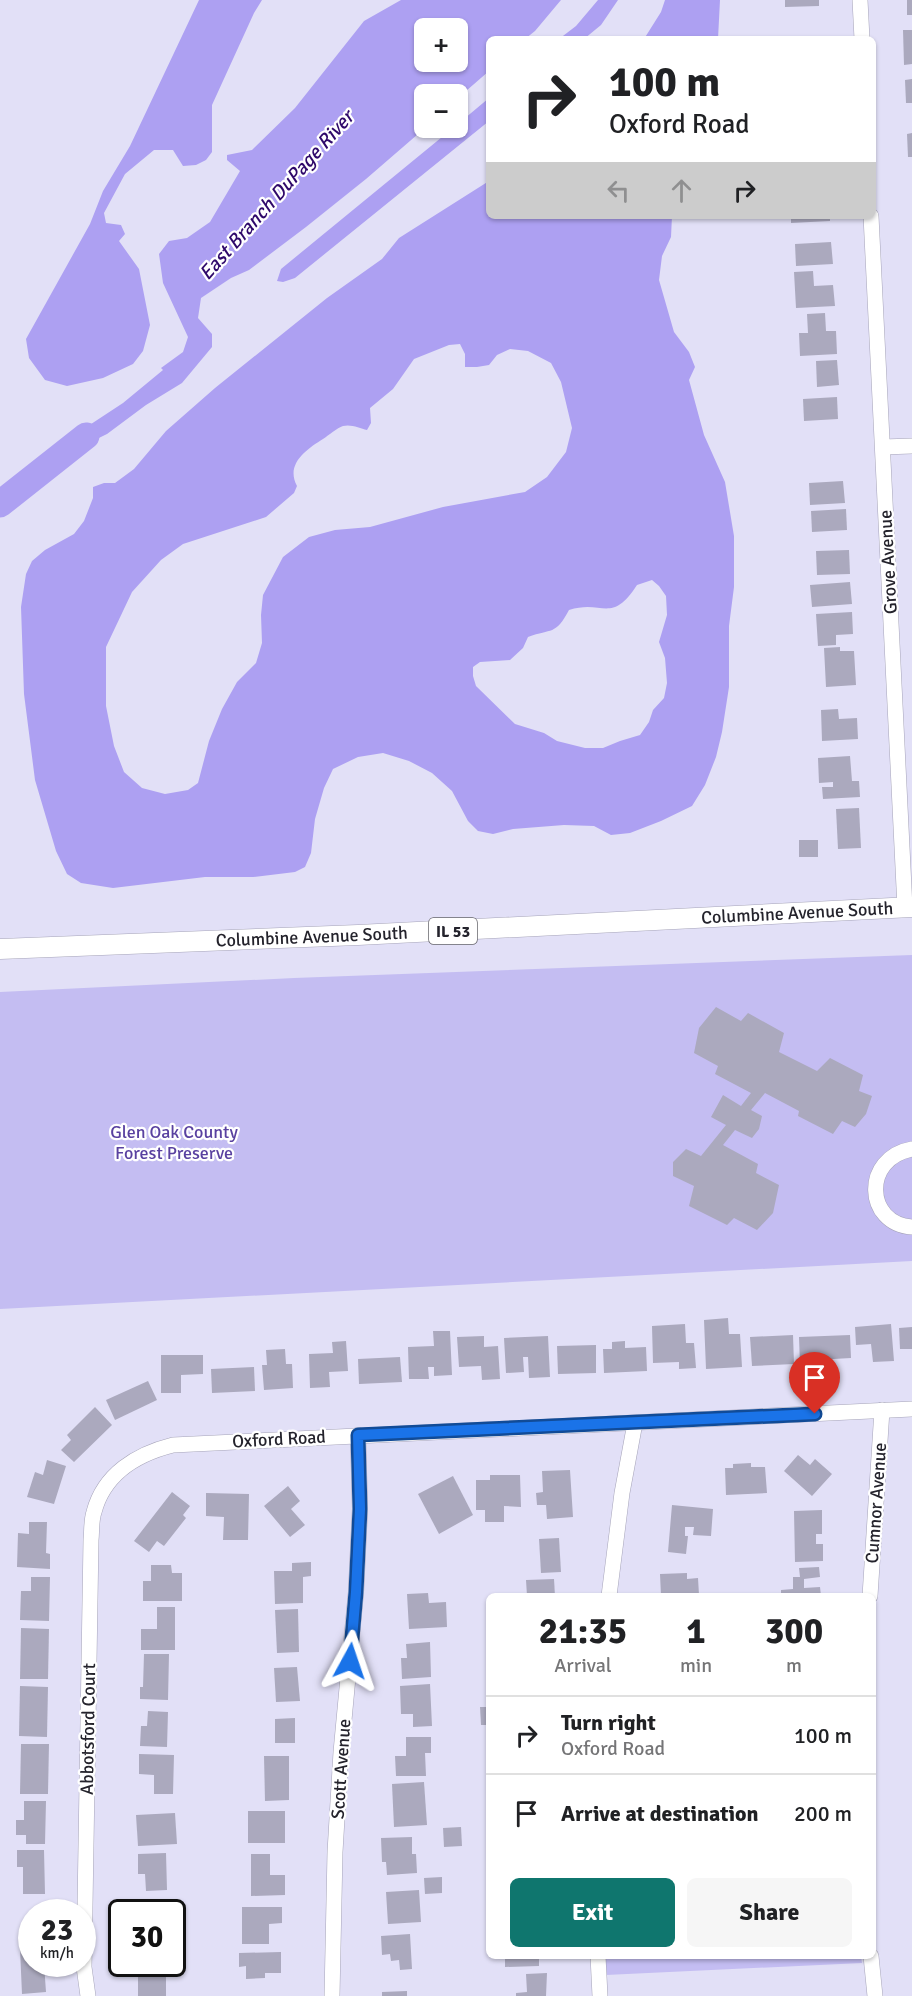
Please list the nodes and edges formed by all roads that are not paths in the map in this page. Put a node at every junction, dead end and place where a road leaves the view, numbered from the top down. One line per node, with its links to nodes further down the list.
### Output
1 (860, 0): 2 (street)
2 (862, 36)
3 (871, 219): 5 (street, Grove Avenue)
4 (912, 446): 5 (street)
5 (883, 447): 6 (street, Grove Avenue)
6 (909, 907): 7 (main road, Columbine Avenue South / IL 53)
7 (0, 949)
8 (912, 1149): 9 (street)
9 (912, 1227)
10 (912, 1409): 11 (street, Oxford Road)
11 (882, 1410): 12 (street, Oxford Road); 16 (street, Cumnor Avenue)
12 (635, 1423): 13 (street, Oxford Road); 15 (street)
13 (358, 1435): 14 (street, Oxford Road); 20 (street, Scott Avenue)
14 (119, 1470): 19 (street, Abbotsford Court)
15 (609, 1593)
16 (870, 1593)
17 (598, 1959): 21 (street)
18 (872, 1959): 22 (street)
19 (88, 1996)
20 (332, 1996)
21 (600, 1996)
22 (875, 1996)

